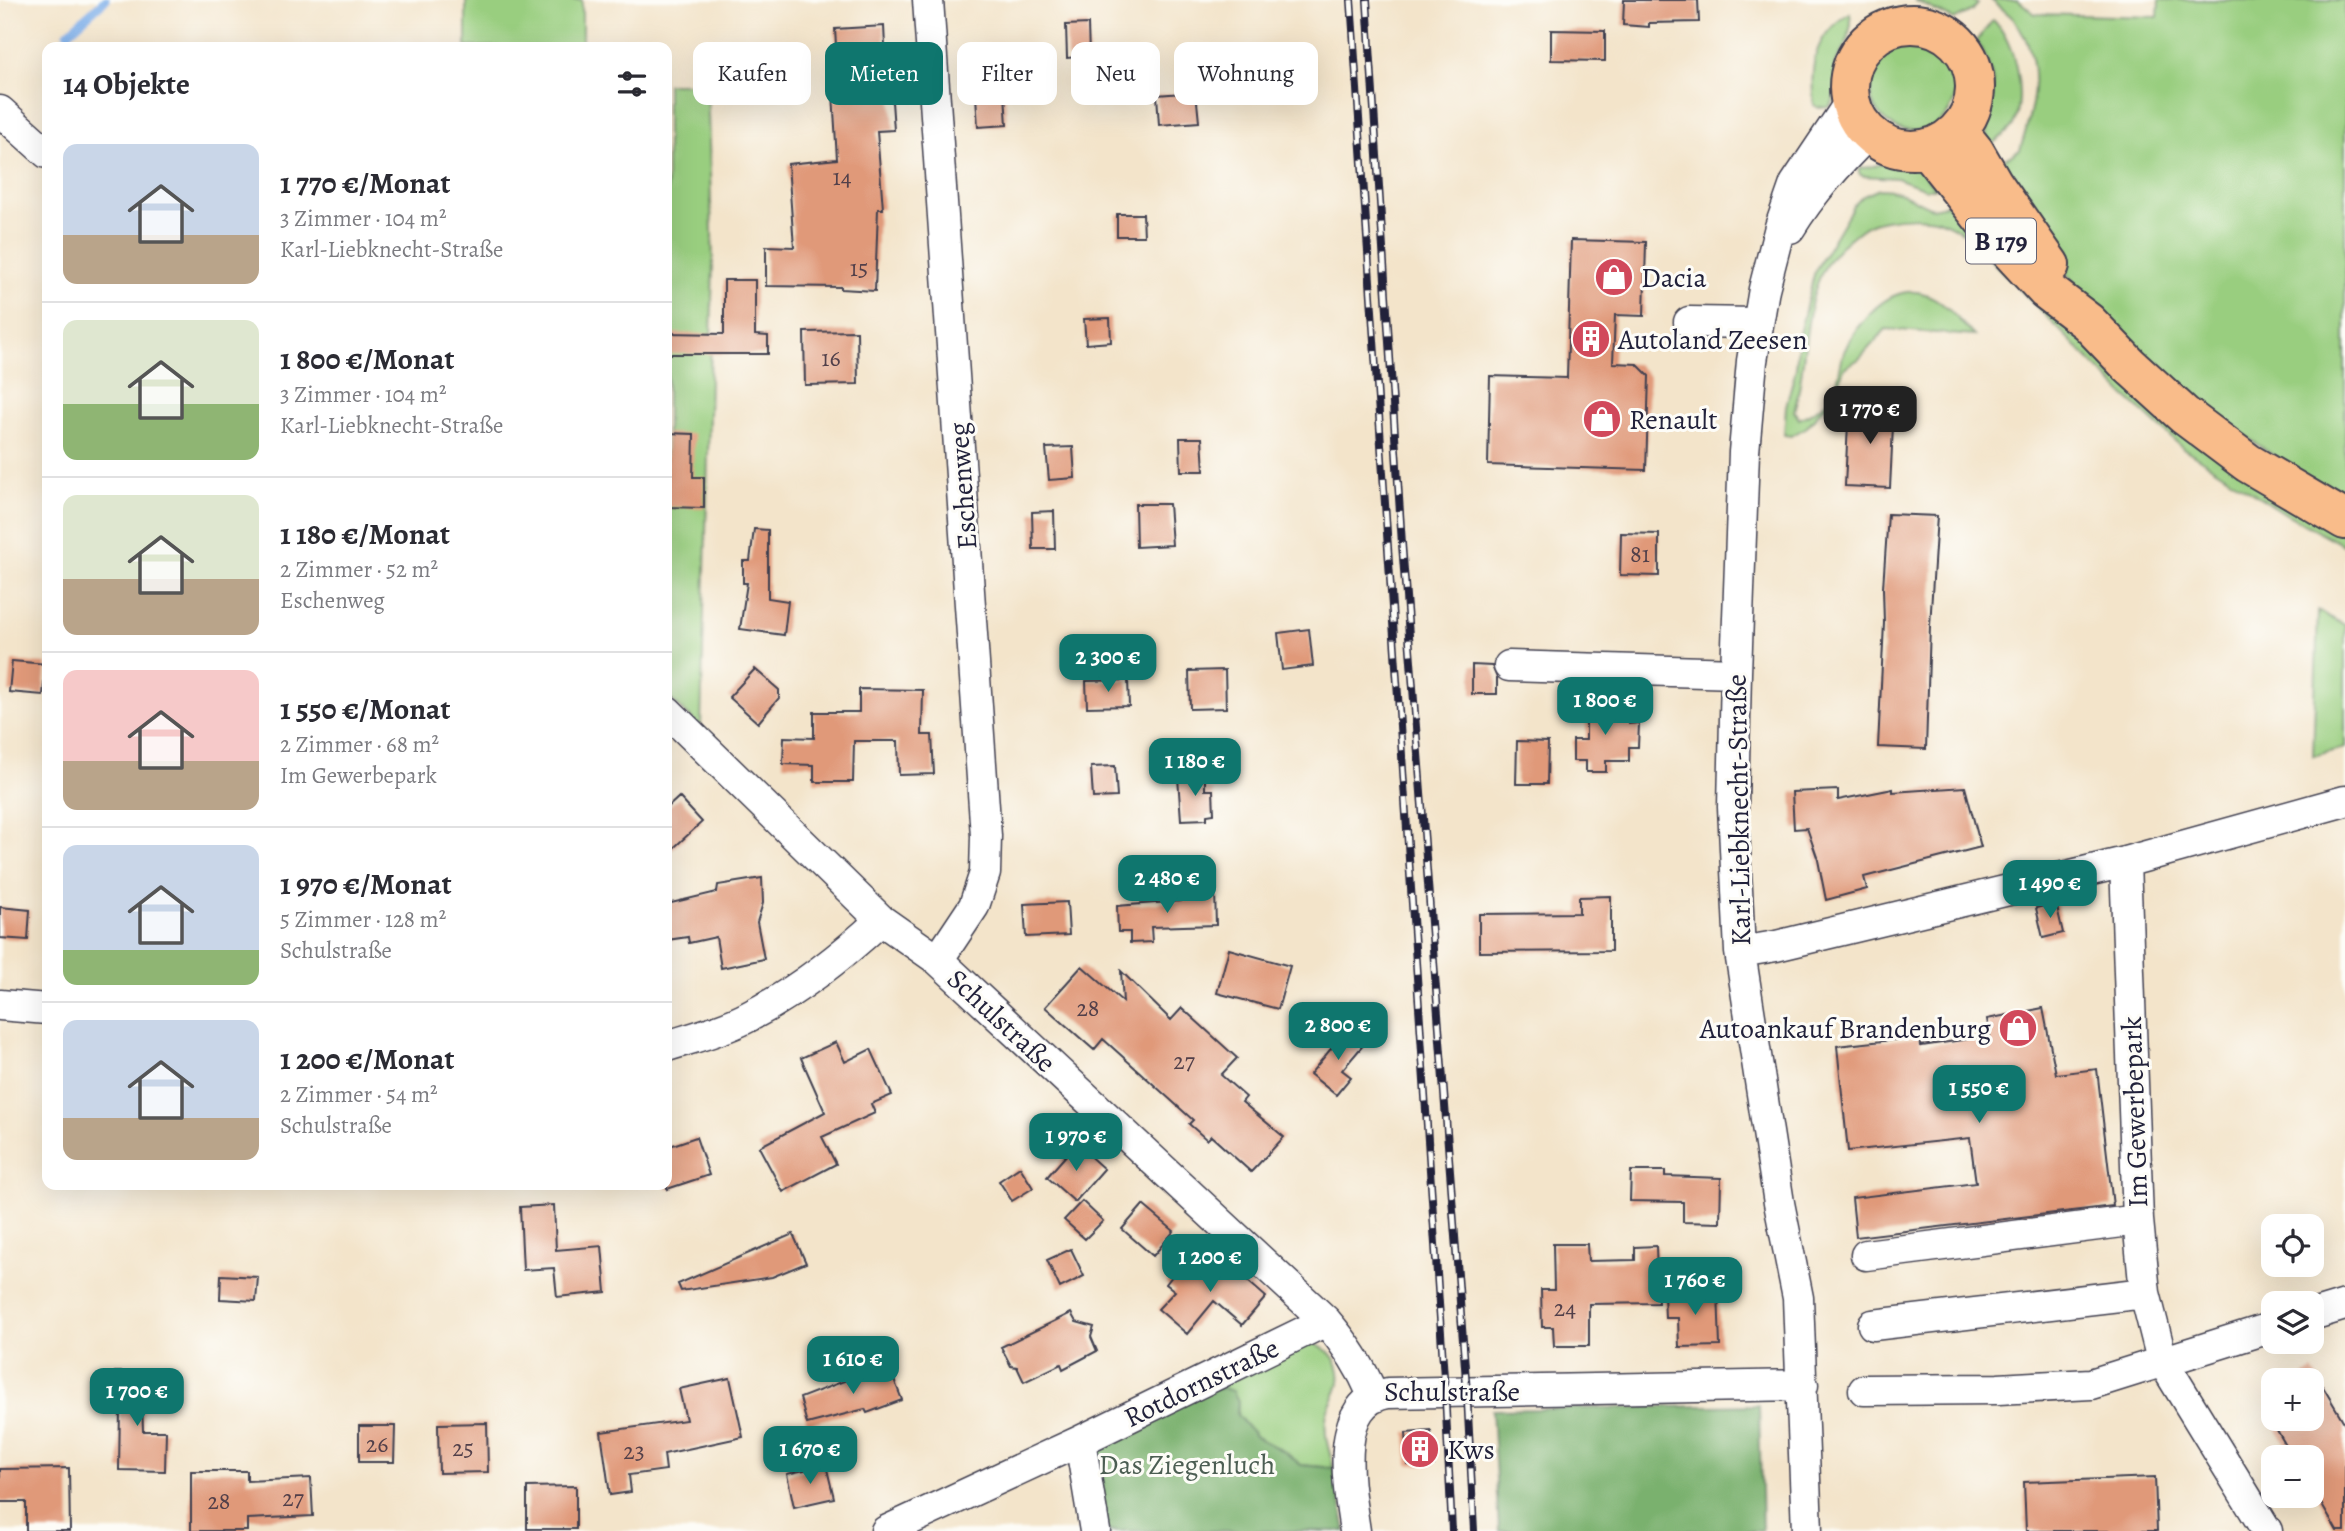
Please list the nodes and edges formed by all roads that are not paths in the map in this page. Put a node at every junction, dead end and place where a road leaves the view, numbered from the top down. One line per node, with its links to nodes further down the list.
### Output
1 (929, 0): 17 (street, Eschenweg)
2 (1882, 14): 4 (main road); 5 (main road)
3 (0, 111): 6 (street)
4 (1860, 118): 5 (main road); 8 (street, Karl-Liebknecht-Straße)
5 (1942, 140): 9 (main road, B 179)
6 (42, 149)
7 (1689, 322): 8 (street)
8 (1758, 323): 11 (street, Karl-Liebknecht-Straße)
9 (2345, 520)
10 (1509, 666): 11 (street)
11 (1735, 673): 16 (street, Karl-Liebknecht-Straße)
12 (672, 716): 15 (street, Schulstraße)
13 (2345, 801): 14 (street)
14 (2125, 862): 16 (street); 21 (street, Im Gewerbepark)
15 (881, 920): 17 (street, Schulstraße); 20 (street)
16 (1740, 952): 30 (street, Karl-Liebknecht-Straße)
17 (938, 960): 26 (street, Schulstraße)
18 (0, 1005): 19 (street)
19 (42, 1009)
20 (672, 1044)
21 (2138, 1220): 22 (street); 23 (street, Im Gewerbepark)
22 (1866, 1255)
23 (2146, 1293): 27 (street); 29 (street, Im Gewerbepark)
24 (2345, 1305): 25 (street)
25 (2324, 1311)
26 (1326, 1321): 32 (street, Schulstraße); 33 (street, Rotdornstraße)
27 (1873, 1325)
28 (2261, 1330): 29 (street)
29 (2162, 1360): 31 (street); 38 (street, Im Gewerbepark)
30 (1803, 1385): 32 (street, Schulstraße); 37 (street, Karl-Liebknecht-Straße)
31 (1864, 1391)
32 (1373, 1395): 36 (street)
33 (1080, 1441): 34 (street, Rotdornstraße); 35 (street)
34 (886, 1531)
35 (1095, 1531)
36 (1355, 1531)
37 (1807, 1531)
38 (2267, 1531)

